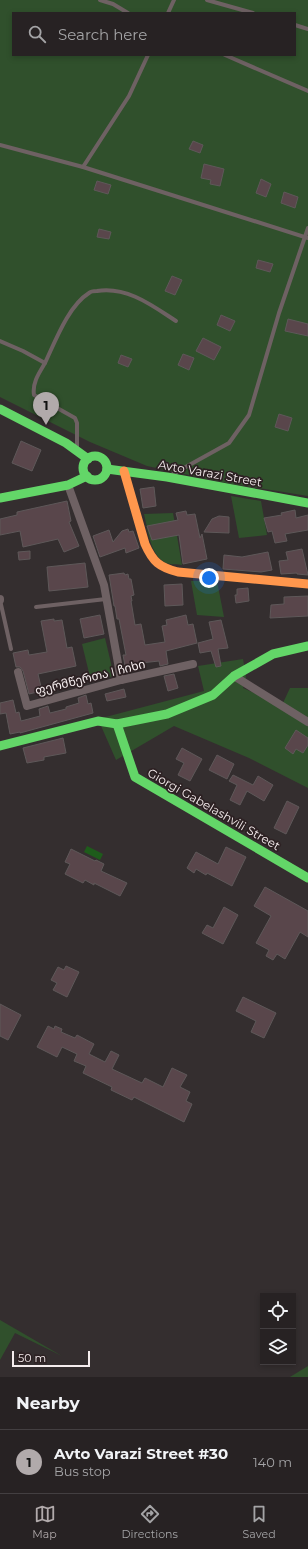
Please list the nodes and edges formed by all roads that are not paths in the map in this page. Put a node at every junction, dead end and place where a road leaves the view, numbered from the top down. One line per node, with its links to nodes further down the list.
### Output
1 (100, 0): 4 (lane)
2 (174, 0): 5 (lane)
3 (207, 0): 6 (lane)
4 (126, 12)
5 (168, 12)
6 (249, 12)
7 (296, 25): 8 (lane)
8 (308, 29)
9 (148, 56): 13 (lane)
10 (227, 56): 11 (lane)
11 (308, 91)
12 (0, 146): 13 (lane)
13 (83, 167): 15 (lane)
14 (308, 228): 15 (lane)
15 (306, 238): 26 (lane)
16 (176, 321): 18 (lane)
17 (0, 341): 18 (lane)
18 (45, 363): 21 (lane)
19 (0, 409): 20 (street)
20 (66, 444): 21 (street); 27 (street)
21 (77, 451): 22 (street)
22 (88, 459): 23 (street); 25 (street)
23 (107, 469): 24 (street, Avto Varazi Street); 25 (street)
24 (124, 471): 26 (street, Avto Varazi Street); 30 (street)
25 (87, 476): 27 (street)
26 (167, 477): 29 (street, Avto Varazi Street)
27 (68, 485): 28 (street); 32 (street)
28 (0, 498)
29 (308, 503)
30 (308, 584)
31 (0, 599): 35 (lane)
32 (106, 599): 33 (lane); 39 (street)
33 (36, 607)
34 (308, 646): 38 (street)
35 (11, 649)
36 (193, 664): 39 (street, ფერმწერთა I ჩიხი)
37 (18, 672): 39 (street, ფერმწერთა I ჩიხი)
38 (234, 676): 40 (street); 41 (street)
39 (121, 680)
40 (308, 722)
41 (117, 724): 42 (street); 43 (street, Giorgi Gabelashvili Street)
42 (0, 746)
43 (308, 878)

